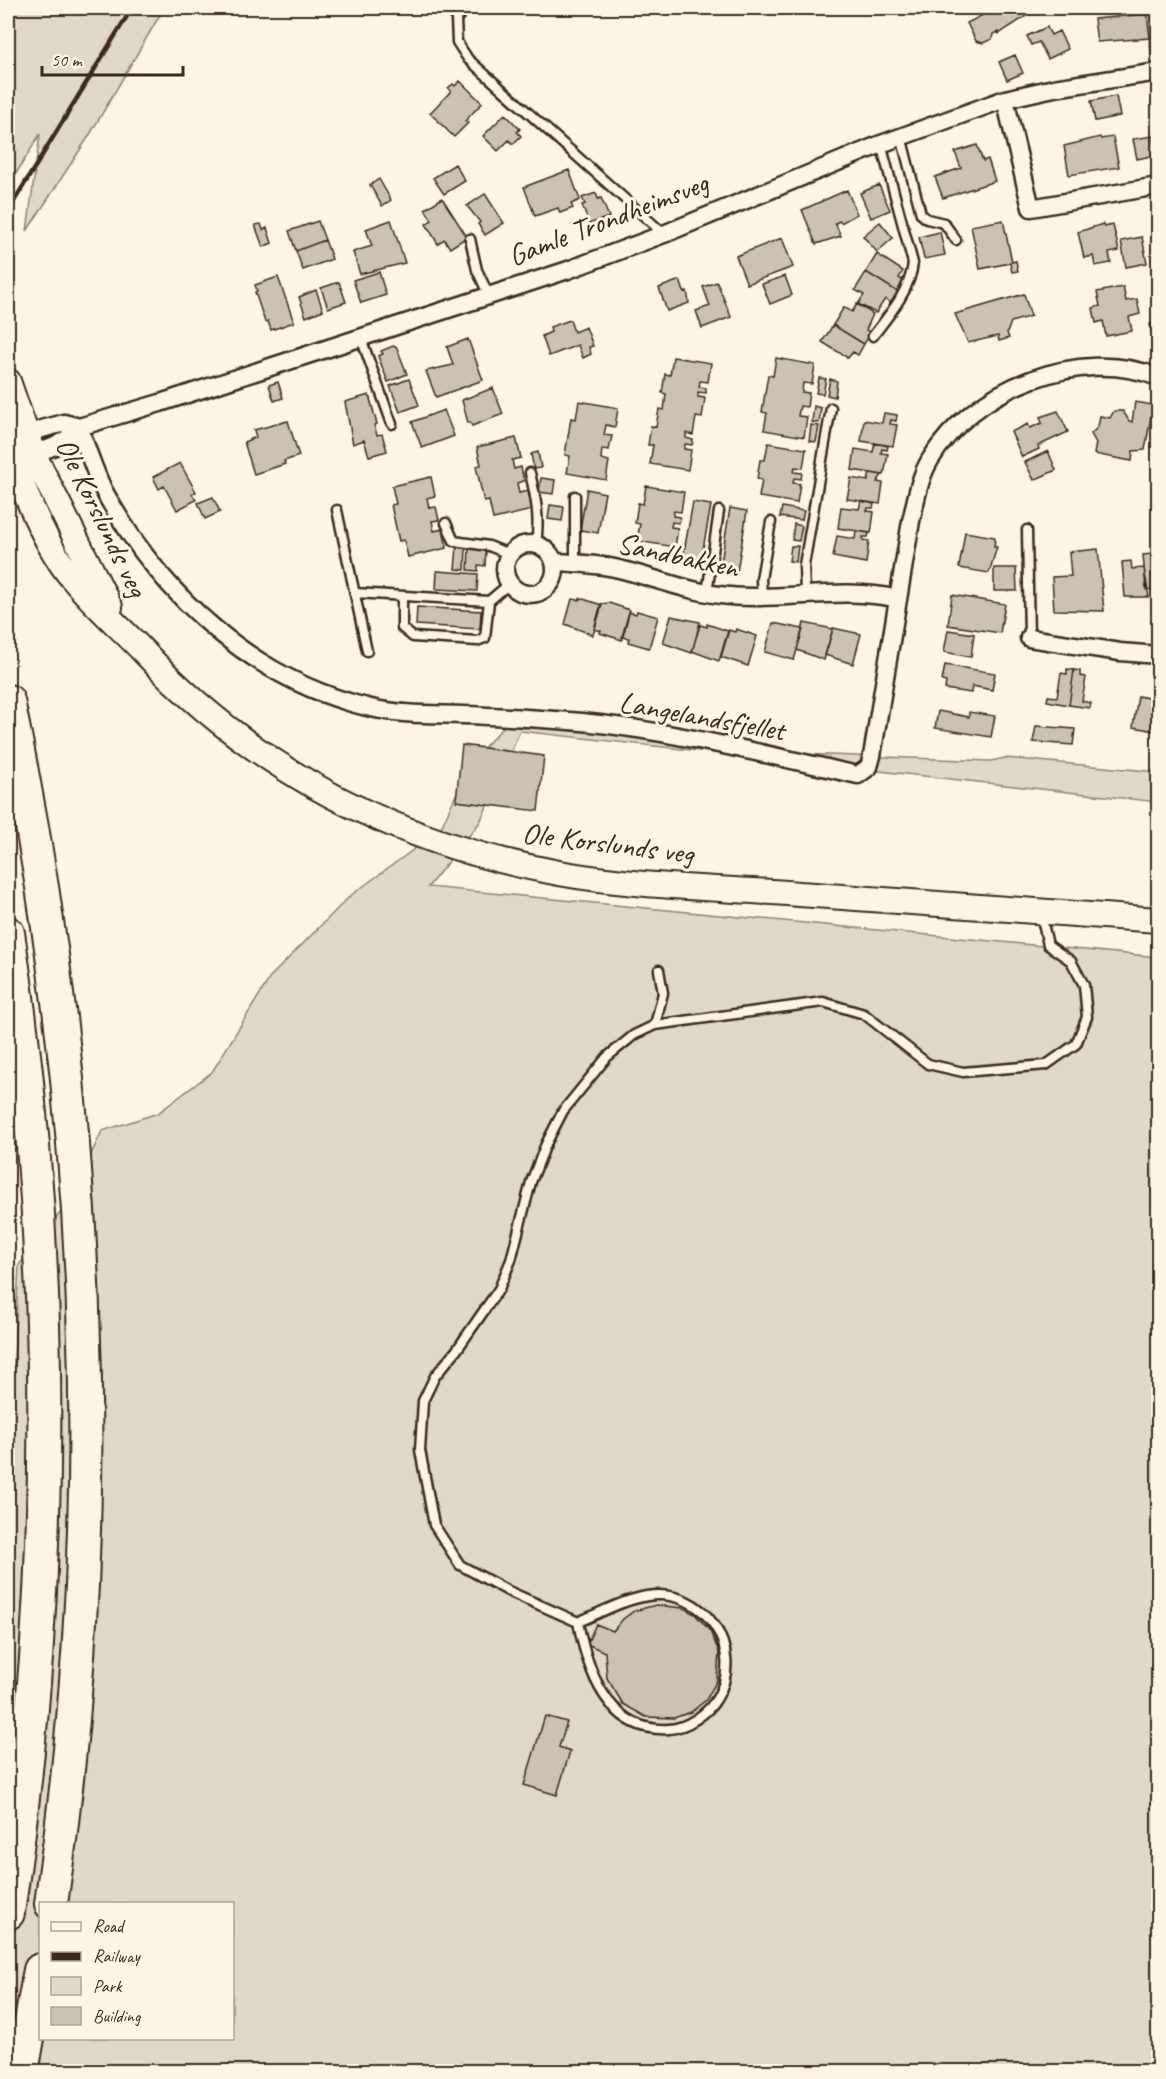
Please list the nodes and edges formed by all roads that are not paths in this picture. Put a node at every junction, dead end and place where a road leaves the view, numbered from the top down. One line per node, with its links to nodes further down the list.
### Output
1 (467, 8): 7 (lane)
2 (1158, 72): 3 (street, Gamle Trondheimsveg)
3 (1005, 99): 4 (street, Gamle Trondheimsveg); 6 (street)
4 (901, 136): 5 (street, Gamle Trondheimsveg); 9 (lane)
5 (880, 144): 7 (street, Gamle Trondheimsveg); 11 (lane)
6 (1158, 186)
7 (664, 234): 10 (street, Gamle Trondheimsveg)
8 (470, 239): 10 (lane)
9 (956, 240)
10 (489, 296): 12 (street, Gamle Trondheimsveg)
11 (873, 336)
12 (361, 338): 16 (lane); 17 (street, Gamle Trondheimsveg)
13 (1158, 377): 36 (street, Langelandsfjellet)
14 (8, 381): 18 (street)
15 (831, 408): 33 (lane)
16 (392, 424)
17 (79, 427): 18 (street, Gamle Trondheimsveg); 36 (street, Langelandsfjellet)
18 (19, 447): 42 (street, Ole Korslunds veg)
19 (530, 473): 26 (lane)
20 (575, 496): 29 (lane)
21 (337, 510): 31 (lane)
22 (719, 511): 32 (lane)
23 (771, 522): 34 (lane)
24 (446, 523): 27 (lane)
25 (1027, 530): 38 (lane)
26 (536, 544): 27 (street); 28 (street)
27 (509, 554): 30 (street)
28 (555, 562): 29 (street, Sandbakken); 30 (street)
29 (575, 563): 32 (street, Sandbakken)
30 (509, 584): 37 (lane)
31 (355, 593): 35 (lane); 39 (lane)
32 (707, 593): 34 (street, Sandbakken)
33 (805, 593): 34 (street, Sandbakken); 36 (street, Sandbakken)
34 (762, 597)
35 (402, 598): 37 (lane); 37 (lane)
36 (898, 599)
37 (489, 601)
38 (1029, 638): 40 (street)
39 (367, 651)
40 (1158, 655)
41 (8, 701): 48 (highway)
42 (1041, 911): 43 (street, Ole Korslunds veg); 46 (lane)
43 (1158, 920)
44 (8, 933): 49 (highway)
45 (659, 970): 46 (lane)
46 (655, 1025): 47 (lane)
47 (578, 1622): 47 (lane)
48 (51, 1902)
49 (8, 1913)
50 (39, 1976): 51 (highway)
51 (22, 2072)

